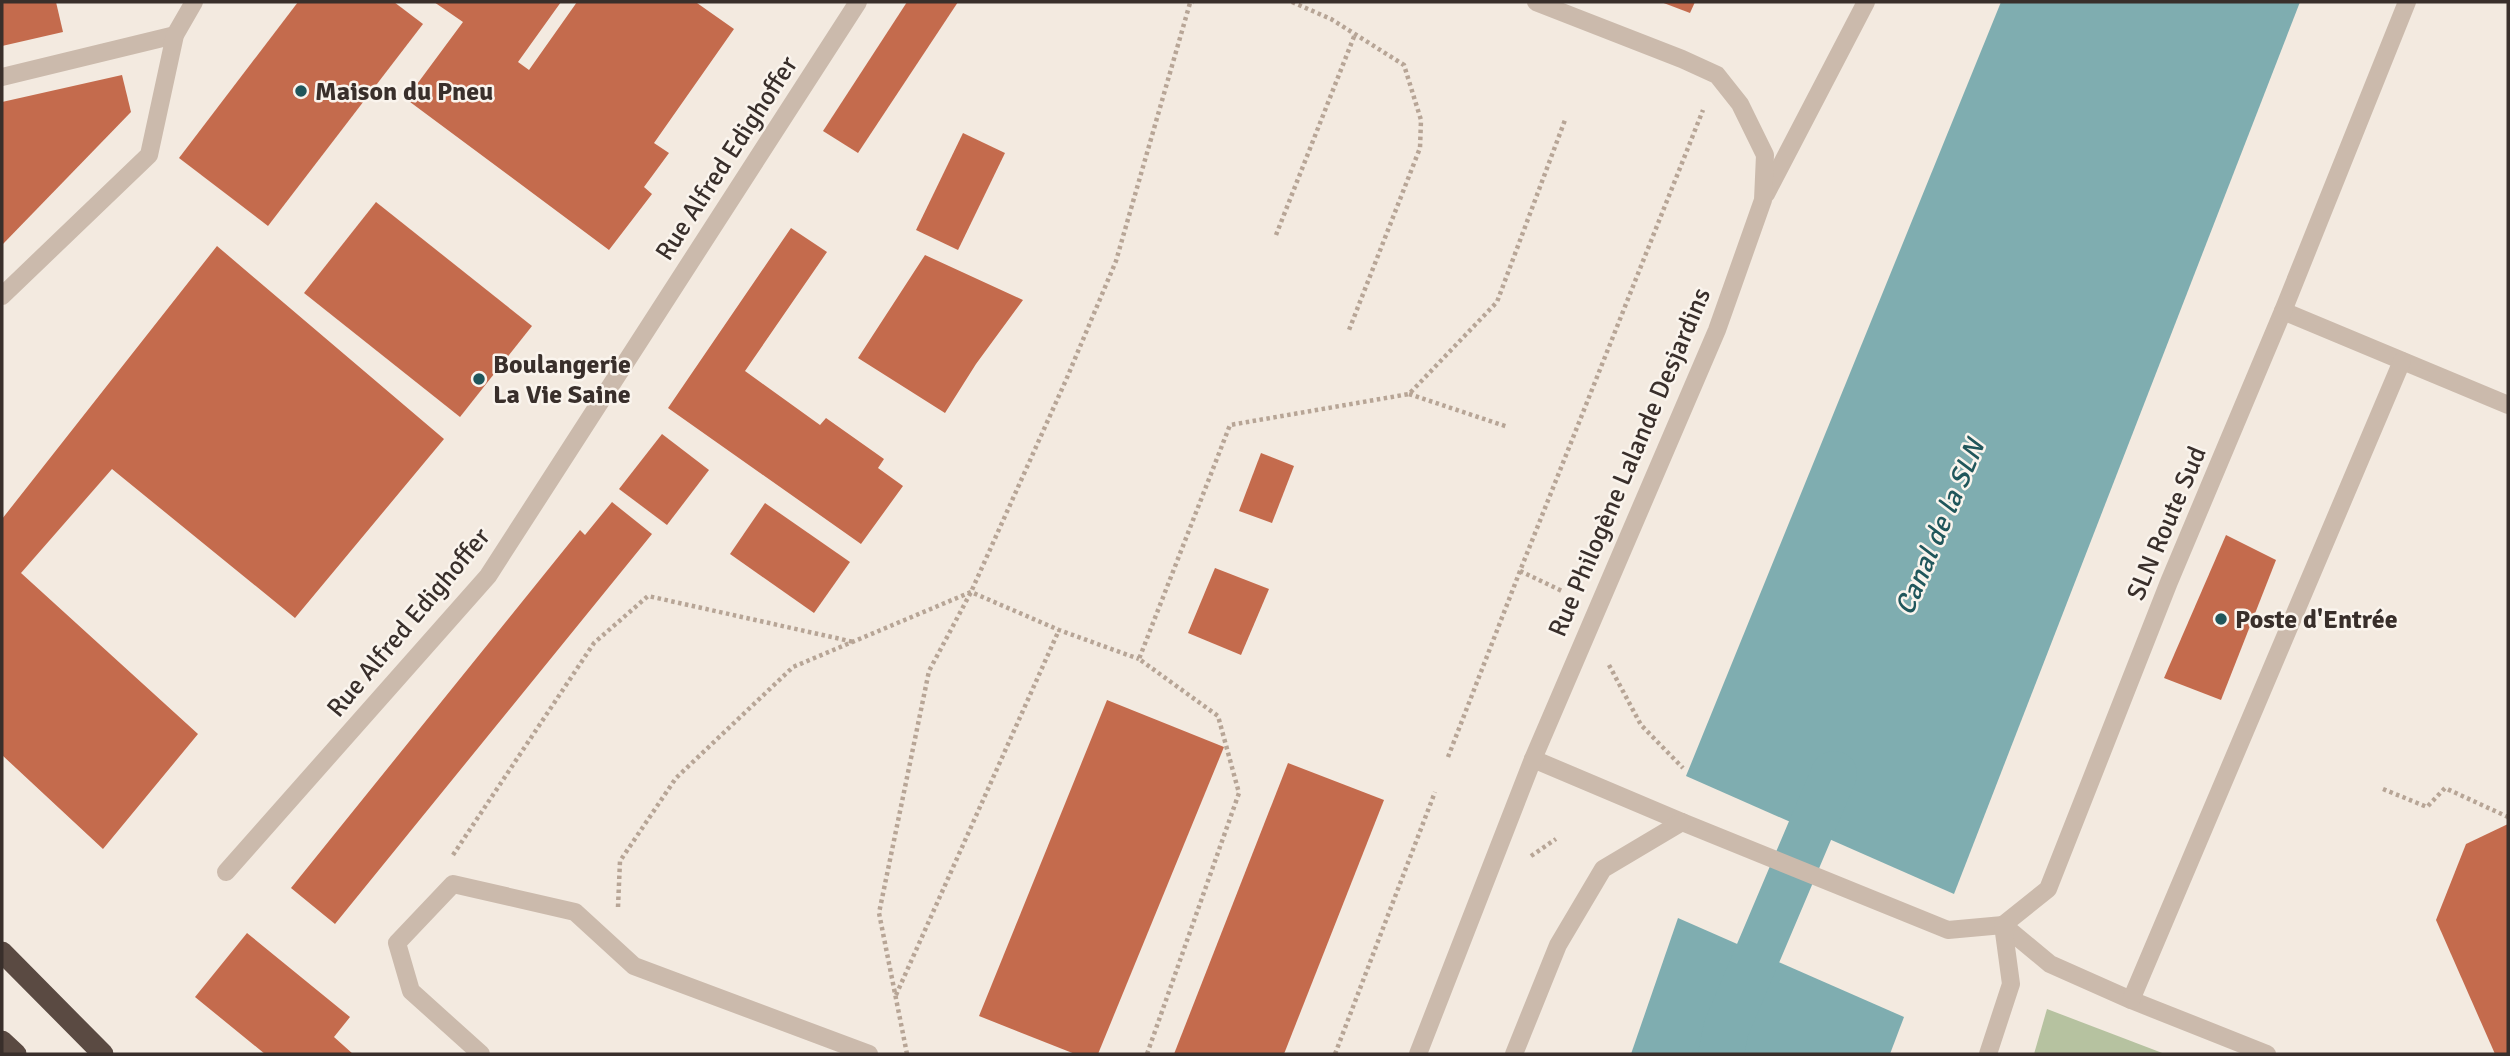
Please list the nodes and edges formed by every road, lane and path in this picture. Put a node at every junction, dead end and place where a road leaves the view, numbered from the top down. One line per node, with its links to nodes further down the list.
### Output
1 (194, 2): 9 (street)
2 (858, 2): 36 (street, Rue Alfred Edighoffer)
3 (1193, 2): 23 (path)
4 (1292, 2): 8 (path)
5 (1536, 2): 10 (street, Rue Philogène Lalande Desjardins)
6 (1866, 2): 13 (street)
7 (2407, 2): 16 (street, SLN Route Sud)
8 (1355, 34): 14 (path); 17 (path)
9 (175, 35): 11 (street); 15 (street)
10 (1717, 75): 13 (street, Rue Philogène Lalande Desjardins); 22 (path)
11 (2, 77)
12 (1565, 120): 19 (path)
13 (1763, 200): 30 (street, Rue Philogène Lalande Desjardins)
14 (1276, 235)
15 (2, 296)
16 (2283, 311): 18 (street); 39 (street, SLN Route Sud)
17 (1349, 330)
18 (2402, 361): 20 (street); 42 (street)
19 (1409, 394): 21 (path); 27 (path)
20 (2508, 405)
21 (1508, 427)
22 (1520, 571): 24 (path); 29 (path)
23 (971, 592): 25 (path); 26 (path); 41 (path)
24 (1564, 592)
25 (1059, 630): 27 (path); 41 (path)
26 (855, 642): 37 (path); 38 (path)
27 (1139, 659): 49 (path)
28 (1607, 663): 31 (path)
29 (1448, 757)
30 (1532, 759): 35 (street); 51 (street, Rue Philogène Lalande Desjardins)
31 (1683, 768)
32 (2383, 789): 34 (path)
33 (1435, 792): 50 (path)
34 (2508, 817)
35 (1682, 822): 39 (street); 52 (street)
36 (226, 872)
37 (453, 884): 46 (street); 47 (street)
38 (618, 910)
39 (2003, 925): 42 (street); 53 (street)
40 (2, 952): 45 (highway)
41 (896, 996): 48 (path)
42 (2131, 1000): 54 (street)
43 (2, 1041): 44 (highway)
44 (16, 1054)
45 (103, 1054)
46 (481, 1054)
47 (869, 1054)
48 (907, 1054)
49 (1147, 1054)
50 (1335, 1054)
51 (1418, 1054)
52 (1514, 1054)
53 (1988, 1054)
54 (2267, 1054)

